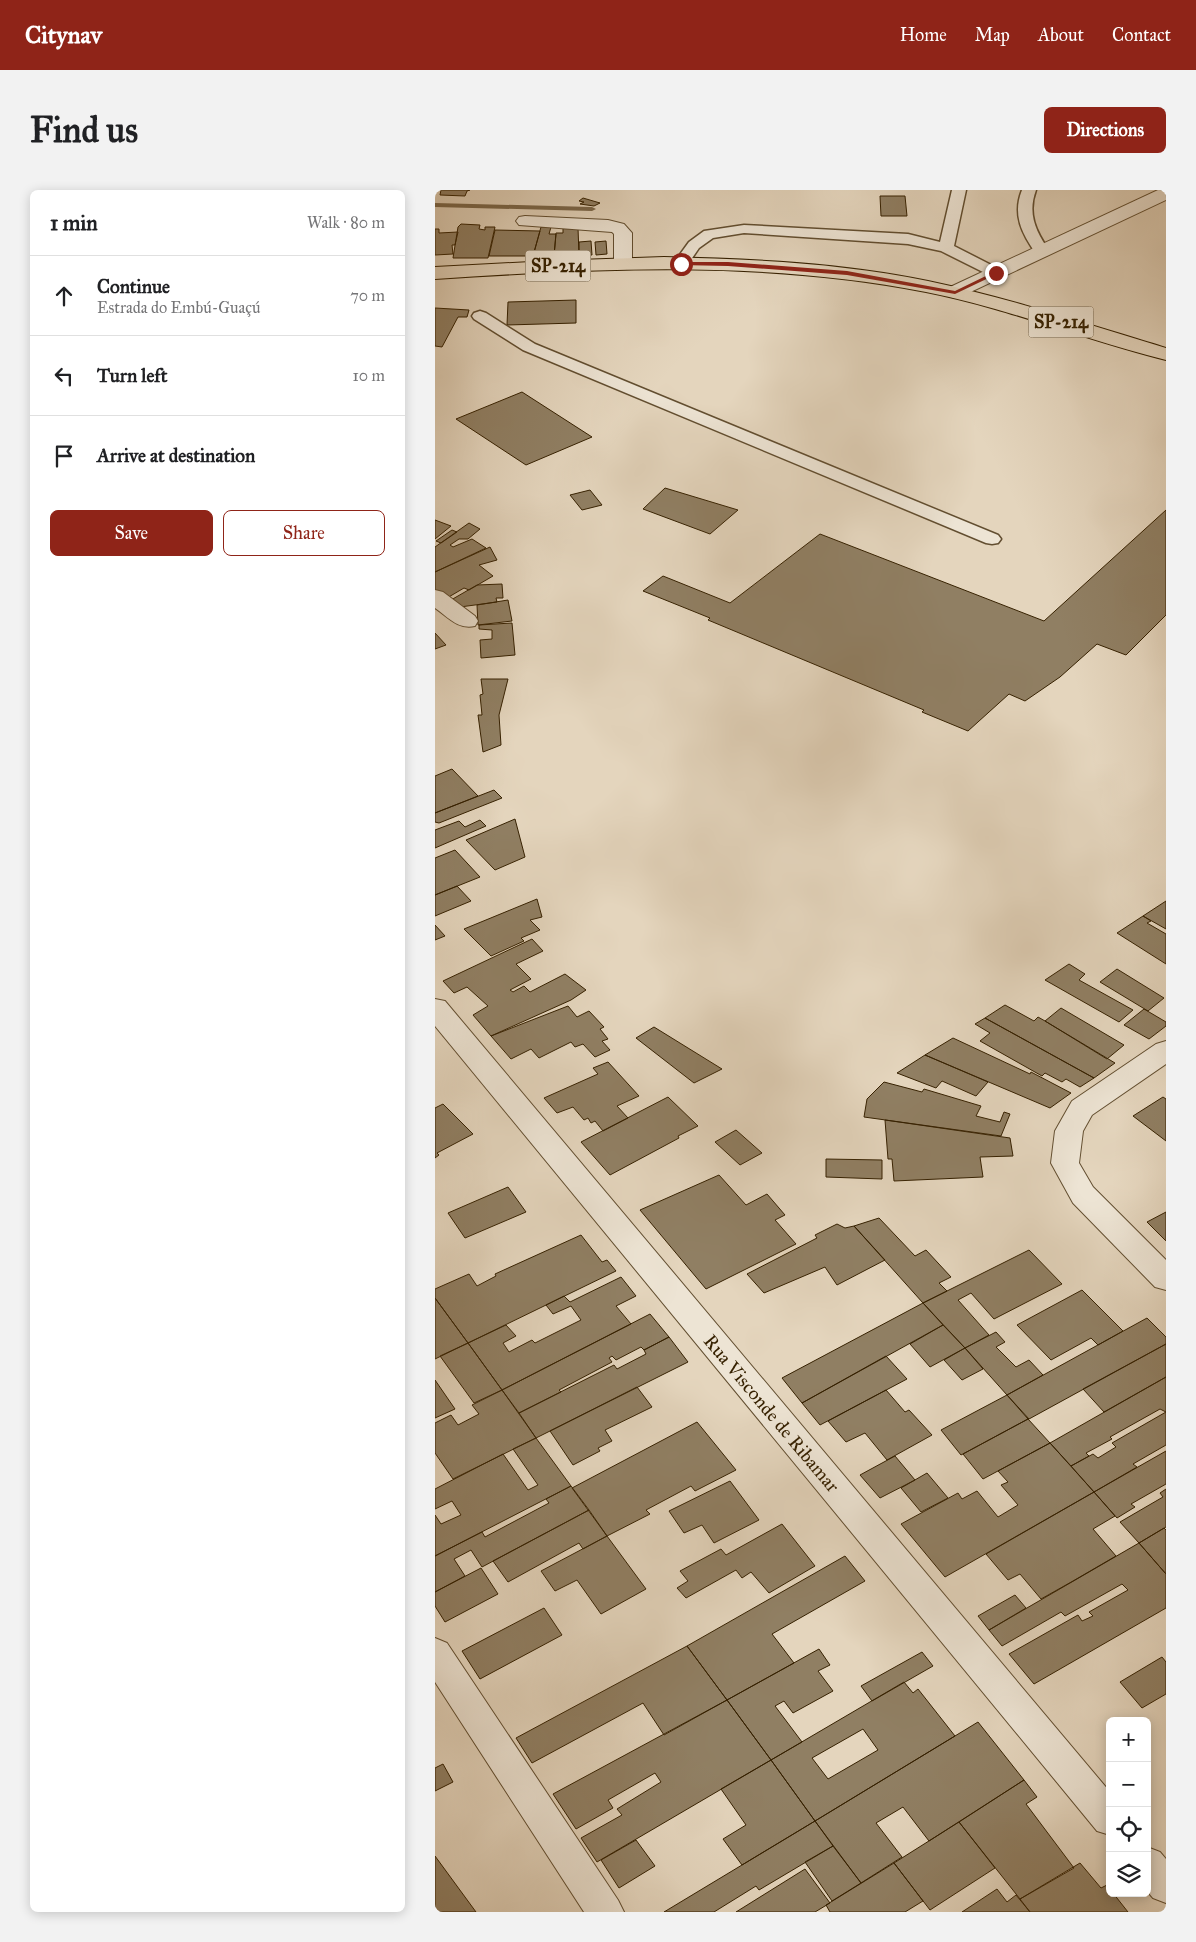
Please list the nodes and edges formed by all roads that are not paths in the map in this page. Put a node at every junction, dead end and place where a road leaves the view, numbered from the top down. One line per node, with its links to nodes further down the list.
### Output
1 (959, 190): 5 (lane)
2 (1029, 190): 6 (lane)
3 (1166, 193): 6 (street)
4 (525, 221): 7 (street)
5 (946, 248): 8 (lane); 10 (lane)
6 (1042, 252): 10 (street)
7 (623, 264): 8 (main road, SP-214); 9 (main road, SP-214)
8 (681, 264): 11 (main road, SP-214)
9 (435, 273)
10 (996, 273): 11 (street)
11 (955, 292): 13 (main road, SP-214)
12 (480, 316): 14 (lane)
13 (1166, 354)
14 (992, 539)
15 (435, 597): 16 (street)
16 (467, 621)
17 (435, 1008): 21 (street, Rua Visconde de Ribamar)
18 (1166, 1051): 19 (street)
19 (1166, 1279)
20 (435, 1653): 24 (street)
21 (1106, 1814)
22 (1151, 1869): 23 (street)
23 (1166, 1886)
24 (605, 1912)

